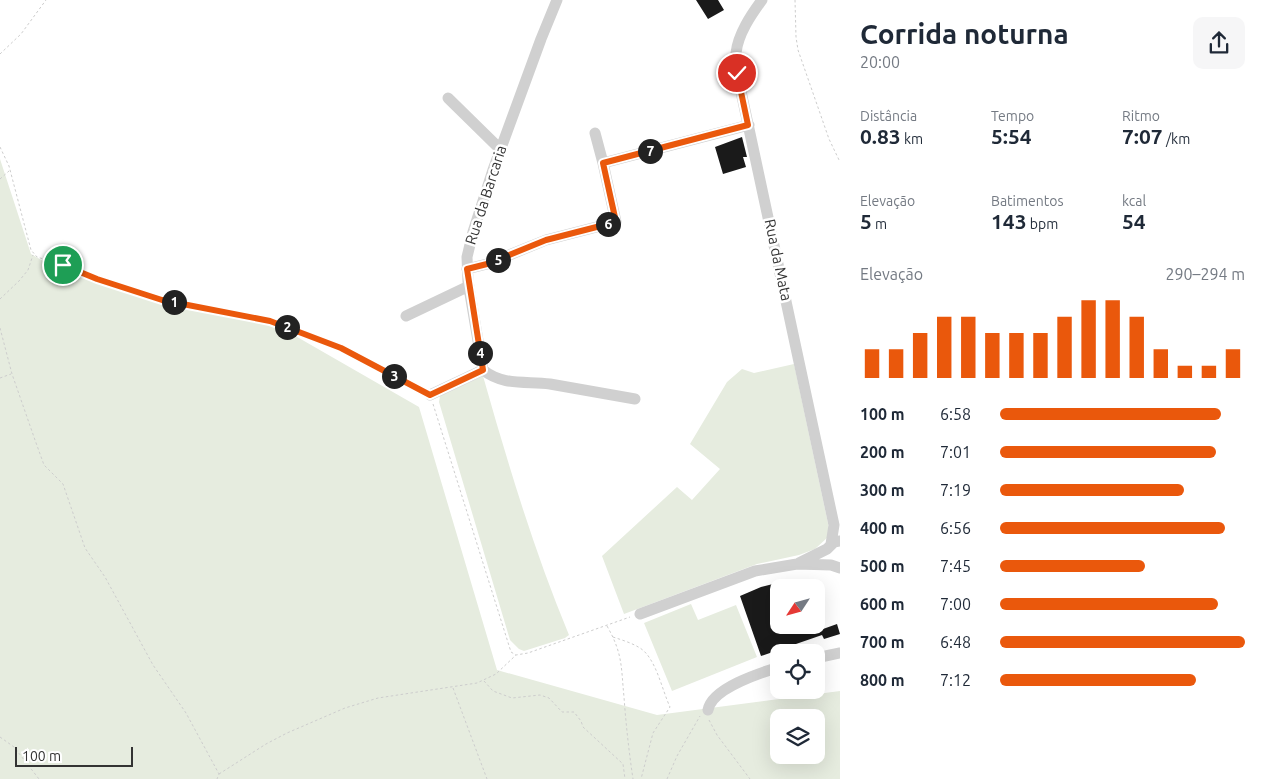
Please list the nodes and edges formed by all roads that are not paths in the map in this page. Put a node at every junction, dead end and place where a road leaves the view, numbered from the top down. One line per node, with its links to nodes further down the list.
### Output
1 (762, 0): 4 (street, Rua da Mata)
2 (553, 2): 6 (street, Rua da Barcaria)
3 (448, 98): 6 (street)
4 (748, 125): 7 (street); 14 (street, Rua da Mata)
5 (595, 133): 7 (street)
6 (500, 150): 8 (street, Rua da Barcaria)
7 (603, 163): 8 (street)
8 (467, 269): 9 (street, Rua da Barcaria)
9 (469, 286): 10 (street); 11 (street, Rua da Barcaria)
10 (406, 316)
11 (483, 370): 12 (street); 13 (street)
12 (430, 395)
13 (634, 399)
14 (837, 529): 15 (street, Rua da Mata)
15 (833, 545): 16 (street); 17 (street)
16 (797, 564): 17 (street); 18 (street)
17 (837, 568)
18 (640, 614)
19 (840, 653): 20 (street)
20 (825, 656)
21 (770, 670): 22 (street)
22 (708, 710)

